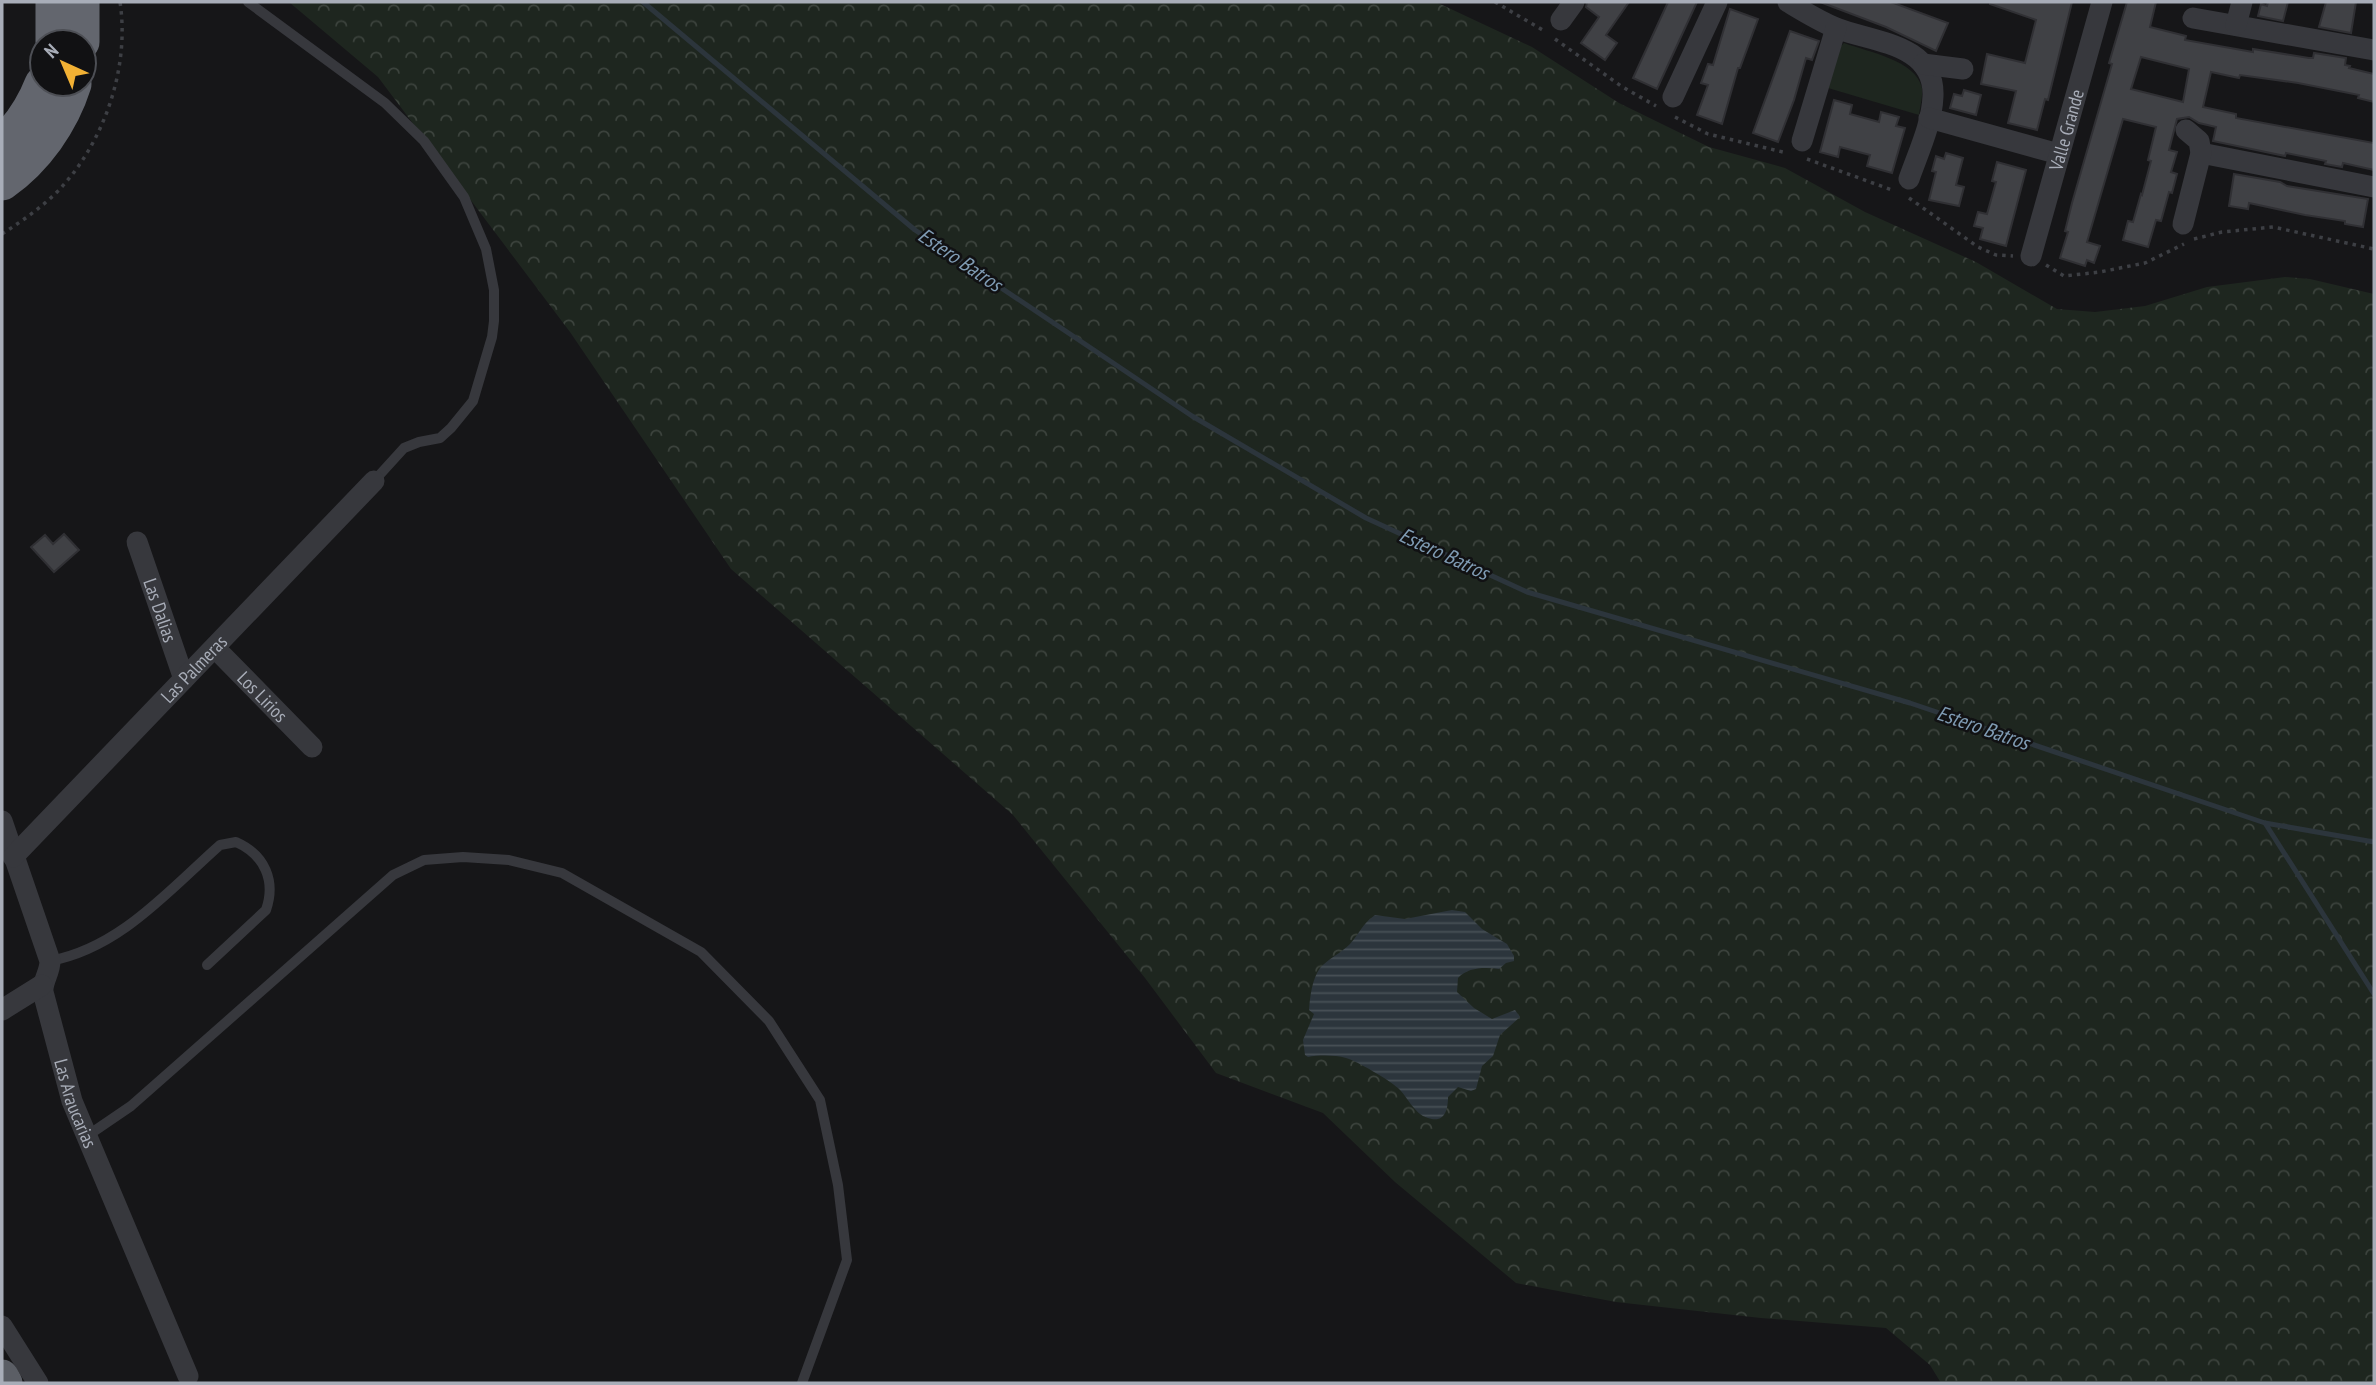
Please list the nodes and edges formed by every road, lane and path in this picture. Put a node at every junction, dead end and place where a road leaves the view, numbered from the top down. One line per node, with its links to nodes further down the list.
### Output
1 (54, 2): 13 (highway)
2 (81, 2): 14 (highway)
3 (248, 2): 34 (lane)
4 (1495, 2): 21 (path)
5 (1574, 2): 11 (street)
6 (1717, 2): 21 (street)
7 (1788, 2): 15 (street)
8 (2102, 2): 27 (street, Valle Grande)
9 (2242, 2): 12 (street)
10 (2193, 18): 12 (street)
11 (1561, 20)
12 (2236, 25): 16 (street)
13 (54, 28)
14 (81, 28)
15 (1836, 28): 17 (street); 25 (street)
16 (2373, 45)
17 (1923, 64): 18 (street); 22 (street)
18 (1963, 68)
19 (36, 98): 24 (highway)
20 (67, 98): 28 (highway)
21 (1670, 107): 25 (path)
22 (1929, 118): 27 (street); 30 (street)
23 (2186, 130): 26 (street)
24 (2, 145)
25 (1801, 152): 30 (path)
26 (2201, 153): 29 (street); 31 (street)
27 (2059, 154): 33 (street, Valle Grande)
28 (2, 182)
29 (2374, 187)
30 (1902, 188): 33 (path)
31 (2183, 224)
32 (2374, 249): 33 (path)
33 (2031, 257)
34 (374, 481): 36 (street, Las Palmeras)
35 (137, 542): 37 (street, Las Dalias)
36 (215, 648): 37 (street, Las Palmeras); 38 (street, Los Lirios)
37 (184, 680): 40 (street, Las Palmeras)
38 (312, 747)
39 (2, 821): 40 (street)
40 (13, 858): 41 (street)
41 (50, 961): 42 (lane); 43 (street)
42 (207, 965)
43 (43, 985): 44 (street); 45 (street, Las Araucarias)
44 (2, 1010)
45 (88, 1136): 48 (street, Las Araucarias); 51 (lane)
46 (2, 1326): 50 (street)
47 (2, 1376): 49 (highway)
48 (188, 1376)
49 (6, 1383)
50 (38, 1383)
51 (802, 1383)

